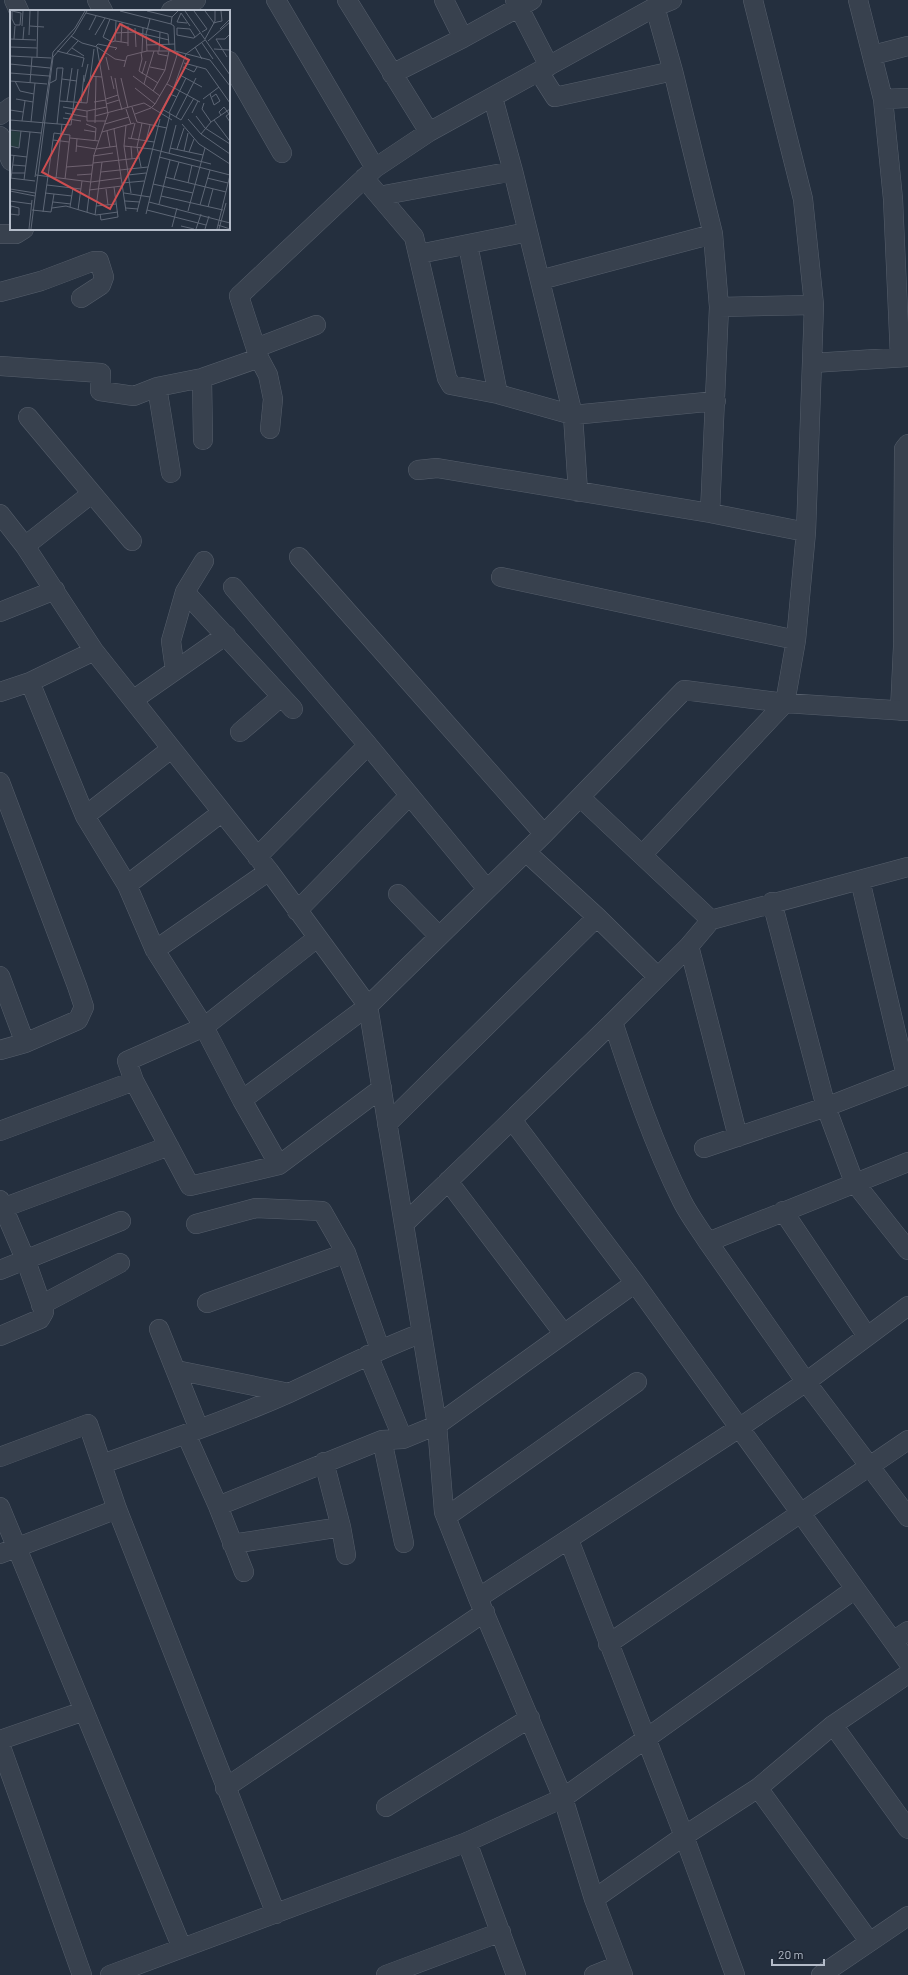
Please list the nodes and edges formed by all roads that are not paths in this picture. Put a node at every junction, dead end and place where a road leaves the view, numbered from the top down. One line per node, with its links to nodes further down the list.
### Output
1 (14, 0): 11 (street)
2 (97, 0): 12 (street)
3 (194, 0): 13 (street); 14 (street)
4 (276, 0): 32 (street)
5 (346, 0): 21 (street)
6 (444, 0): 15 (street)
7 (753, 0): 44 (street)
8 (858, 0): 17 (street)
9 (522, 3): 15 (street); 19 (street)
10 (664, 4): 19 (street); 20 (street)
11 (19, 10)
12 (102, 10)
13 (173, 10)
14 (199, 10)
15 (463, 38): 21 (street)
16 (908, 46): 17 (street)
17 (873, 55): 24 (street)
18 (230, 63): 29 (street)
19 (544, 69): 20 (street); 22 (street)
20 (673, 71): 38 (street)
21 (392, 74): 27 (street)
22 (493, 98): 27 (street); 31 (street)
23 (908, 98): 24 (street)
24 (883, 99): 34 (street)
25 (10, 108): 26 (street)
26 (0, 115)
27 (429, 132): 32 (street)
28 (0, 136): 30 (street)
29 (282, 153)
30 (10, 159)
31 (513, 171): 33 (street); 36 (street)
32 (369, 173): 33 (street); 47 (street)
33 (379, 196): 40 (street)
34 (901, 199): 48 (street)
35 (22, 230): 37 (street)
36 (528, 232): 39 (street); 41 (street)
37 (0, 234)
38 (713, 234): 41 (street); 45 (street)
39 (468, 245): 40 (street); 53 (street)
40 (419, 254): 53 (street)
41 (540, 280): 55 (street)
42 (0, 292): 43 (street)
43 (81, 298)
44 (814, 305): 45 (street); 49 (street)
45 (719, 307): 54 (street)
46 (316, 325): 47 (street)
47 (258, 353): 51 (street); 57 (street)
48 (904, 357): 49 (street)
49 (812, 363): 66 (street)
50 (0, 366): 52 (street)
51 (202, 378): 52 (street); 58 (street)
52 (157, 387): 61 (street)
53 (498, 394): 55 (street)
54 (716, 401): 55 (street); 64 (street)
55 (572, 415): 62 (street)
56 (28, 418): 63 (street)
57 (270, 429)
58 (203, 440)
59 (908, 444): 78 (street)
60 (418, 470): 62 (street)
61 (171, 473)
62 (578, 492): 64 (street)
63 (91, 494): 67 (street); 68 (street)
64 (710, 513): 66 (street)
65 (4, 525): 68 (street)
66 (806, 532): 77 (street)
67 (132, 541)
68 (25, 546): 73 (street)
69 (299, 557): 94 (street)
70 (204, 561): 74 (street)
71 (501, 577): 77 (street)
72 (233, 586): 87 (street)
73 (55, 590): 75 (street); 79 (street)
74 (185, 592): 76 (street); 80 (street)
75 (0, 612)
76 (226, 635): 80 (street); 86 (street)
77 (796, 640): 84 (street)
78 (906, 647): 85 (street)
79 (94, 651): 81 (street); 83 (street)
80 (175, 670): 83 (street)
81 (30, 682): 82 (street); 93 (street)
82 (0, 692)
83 (133, 700): 88 (street)
84 (785, 703): 85 (street); 91 (street); 96 (street)
85 (904, 711)
86 (240, 732)
87 (368, 745): 90 (street); 97 (street)
88 (172, 750): 92 (street); 93 (street)
89 (0, 782): 116 (street)
90 (408, 796): 101 (street); 104 (street)
91 (580, 797): 94 (street); 96 (street)
92 (221, 814): 97 (street); 100 (street)
93 (85, 816): 100 (street)
94 (544, 834): 95 (street)
95 (526, 852): 101 (street); 105 (street)
96 (643, 854): 106 (street)
97 (263, 864): 104 (street); 110 (street)
98 (908, 867): 99 (street)
99 (860, 880): 103 (street); 118 (street)
100 (127, 885): 110 (street)
101 (487, 889): 107 (street)
102 (398, 894): 107 (street)
103 (772, 902): 106 (street); 122 (street)
104 (297, 911): 108 (street)
105 (597, 917): 112 (street); 124 (street)
106 (711, 920): 109 (street)
107 (439, 936): 113 (street)
108 (317, 938): 113 (street); 115 (street)
109 (689, 946): 112 (street); 126 (street)
110 (155, 950): 115 (street)
111 (0, 976): 116 (street)
112 (658, 977): 114 (street)
113 (368, 1006): 120 (street); 121 (street)
114 (613, 1022): 123 (street); 138 (street)
115 (204, 1027): 119 (street); 121 (street)
116 (25, 1043): 117 (street)
117 (0, 1050)
118 (907, 1075): 122 (street)
119 (134, 1081): 125 (street); 127 (street)
120 (382, 1088): 124 (street); 130 (street)
121 (242, 1100): 130 (street)
122 (826, 1107): 126 (street); 132 (street)
123 (512, 1120): 131 (street); 144 (street)
124 (387, 1124): 137 (street)
125 (0, 1131)
126 (738, 1137): 128 (street)
127 (169, 1146): 130 (street); 133 (street)
128 (704, 1148)
129 (908, 1162): 132 (street)
130 (278, 1165)
131 (448, 1181): 137 (street); 150 (street)
132 (854, 1182): 134 (street); 139 (street)
133 (1, 1206): 141 (street)
134 (783, 1211): 138 (street); 152 (street)
135 (121, 1221): 141 (street)
136 (196, 1224): 140 (street)
137 (404, 1224): 149 (street)
138 (708, 1242): 156 (street)
139 (908, 1250)
140 (346, 1253): 145 (street); 153 (street)
141 (26, 1261): 143 (street); 146 (street)
142 (120, 1263): 146 (street)
143 (0, 1270)
144 (635, 1283): 150 (street); 159 (street)
145 (207, 1302)
146 (41, 1305): 151 (street)
147 (908, 1306): 152 (street)
148 (158, 1329): 154 (street)
149 (422, 1333): 153 (street); 158 (street)
150 (564, 1334): 158 (street)
151 (0, 1336)
152 (867, 1336): 156 (street)
153 (374, 1352): 157 (street); 161 (street)
154 (176, 1370): 157 (street); 160 (street)
155 (637, 1382): 172 (street)
156 (806, 1382): 159 (street); 167 (street)
157 (289, 1393): 160 (street)
158 (437, 1425): 161 (street); 172 (street)
159 (739, 1428): 171 (street); 175 (street)
160 (192, 1432): 166 (street); 168 (street)
161 (403, 1439): 162 (street)
162 (382, 1440): 165 (street); 176 (street)
163 (908, 1440): 167 (street)
164 (0, 1457): 166 (street)
165 (324, 1462): 168 (street); 174 (street)
166 (102, 1464): 170 (street)
167 (870, 1465): 171 (street); 173 (street)
168 (218, 1506): 177 (street)
169 (0, 1507): 178 (street)
170 (117, 1510): 178 (street); 193 (street)
171 (800, 1513): 181 (street); 184 (street)
172 (446, 1517): 182 (street)
173 (908, 1517)
174 (341, 1527): 177 (street); 179 (street)
175 (569, 1540): 182 (street); 184 (street)
176 (404, 1543)
177 (232, 1544): 180 (street)
178 (8, 1551): 187 (street)
179 (346, 1555)
180 (244, 1572)
181 (855, 1589): 183 (street); 190 (street)
182 (481, 1605): 188 (street); 193 (street)
183 (901, 1636): 185 (street)
184 (608, 1644): 190 (street)
185 (908, 1662)
186 (908, 1674): 189 (street)
187 (84, 1711): 191 (street); 205 (street)
188 (530, 1718): 195 (street); 196 (street)
189 (833, 1725): 194 (street); 197 (street)
190 (646, 1739): 195 (street); 198 (street)
191 (0, 1740)
192 (0, 1744): 208 (street)
193 (225, 1788): 201 (street)
194 (758, 1788): 198 (street); 204 (street)
195 (563, 1798): 199 (street); 200 (street)
196 (386, 1807)
197 (908, 1829)
198 (684, 1836): 200 (street); 213 (street)
199 (467, 1842): 201 (street); 203 (street)
200 (594, 1899): 207 (street)
201 (276, 1914): 205 (street)
202 (908, 1916): 204 (street)
203 (501, 1932): 206 (street); 211 (street)
204 (869, 1941): 214 (street)
205 (182, 1948): 209 (street)
206 (414, 1969): 210 (street)
207 (621, 1970): 212 (street)
208 (82, 1975)
209 (110, 1975)
210 (386, 1975)
211 (516, 1975)
212 (594, 1975)
213 (735, 1975)
214 (821, 1975)

